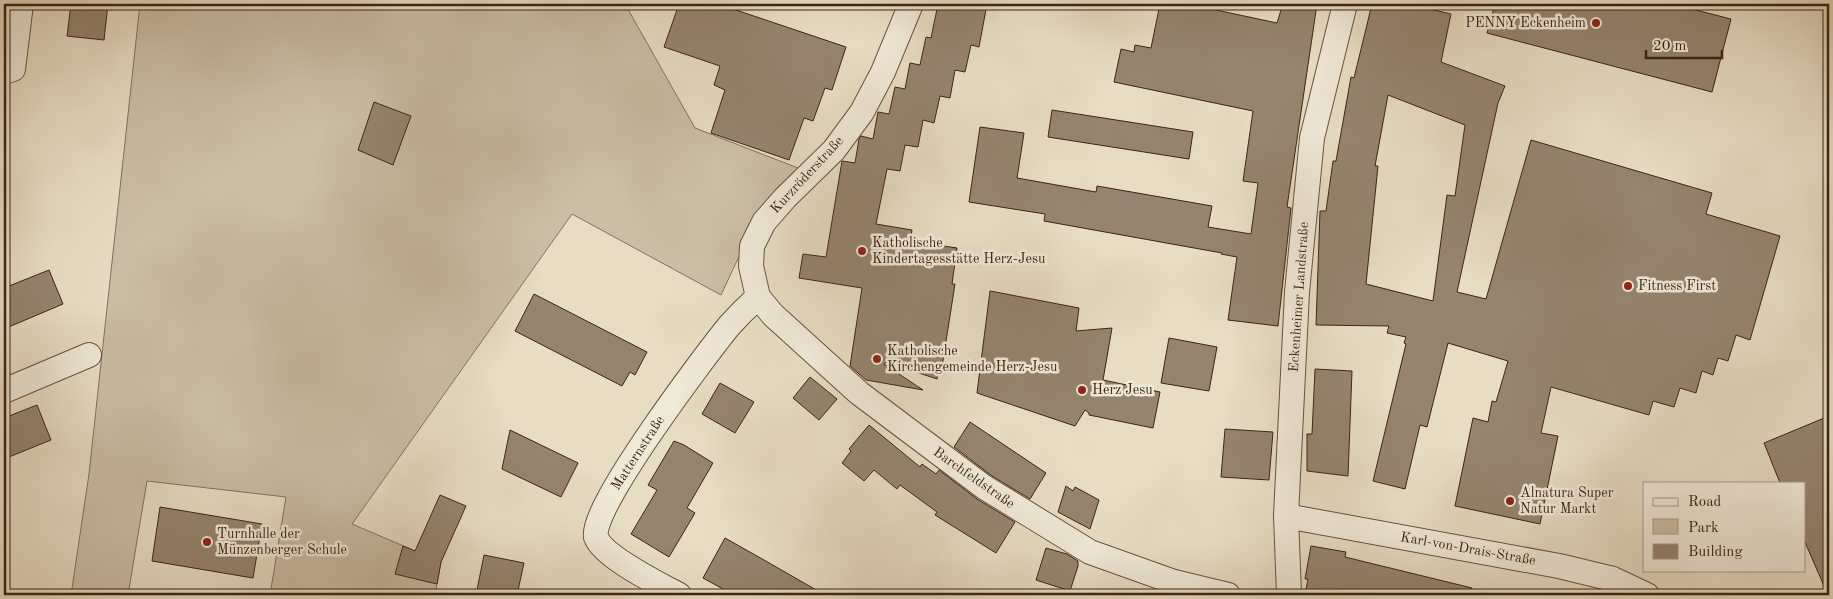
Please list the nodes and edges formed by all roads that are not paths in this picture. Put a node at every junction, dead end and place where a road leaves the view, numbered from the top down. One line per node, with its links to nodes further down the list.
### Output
1 (21, 4): 4 (street)
2 (911, 4): 5 (street, Kurzröderstraße)
3 (1345, 4): 8 (street, Eckenheimer Landstraße)
4 (4, 72)
5 (758, 297): 9 (street, Matternstraße); 10 (street, Barchfeldstraße)
6 (89, 355): 7 (street)
7 (4, 391)
8 (1286, 516): 11 (street, Eckenheimer Landstraße); 12 (street, Karl-von-Drais-Straße)
9 (679, 595)
10 (1228, 595)
11 (1289, 595)
12 (1647, 595)

